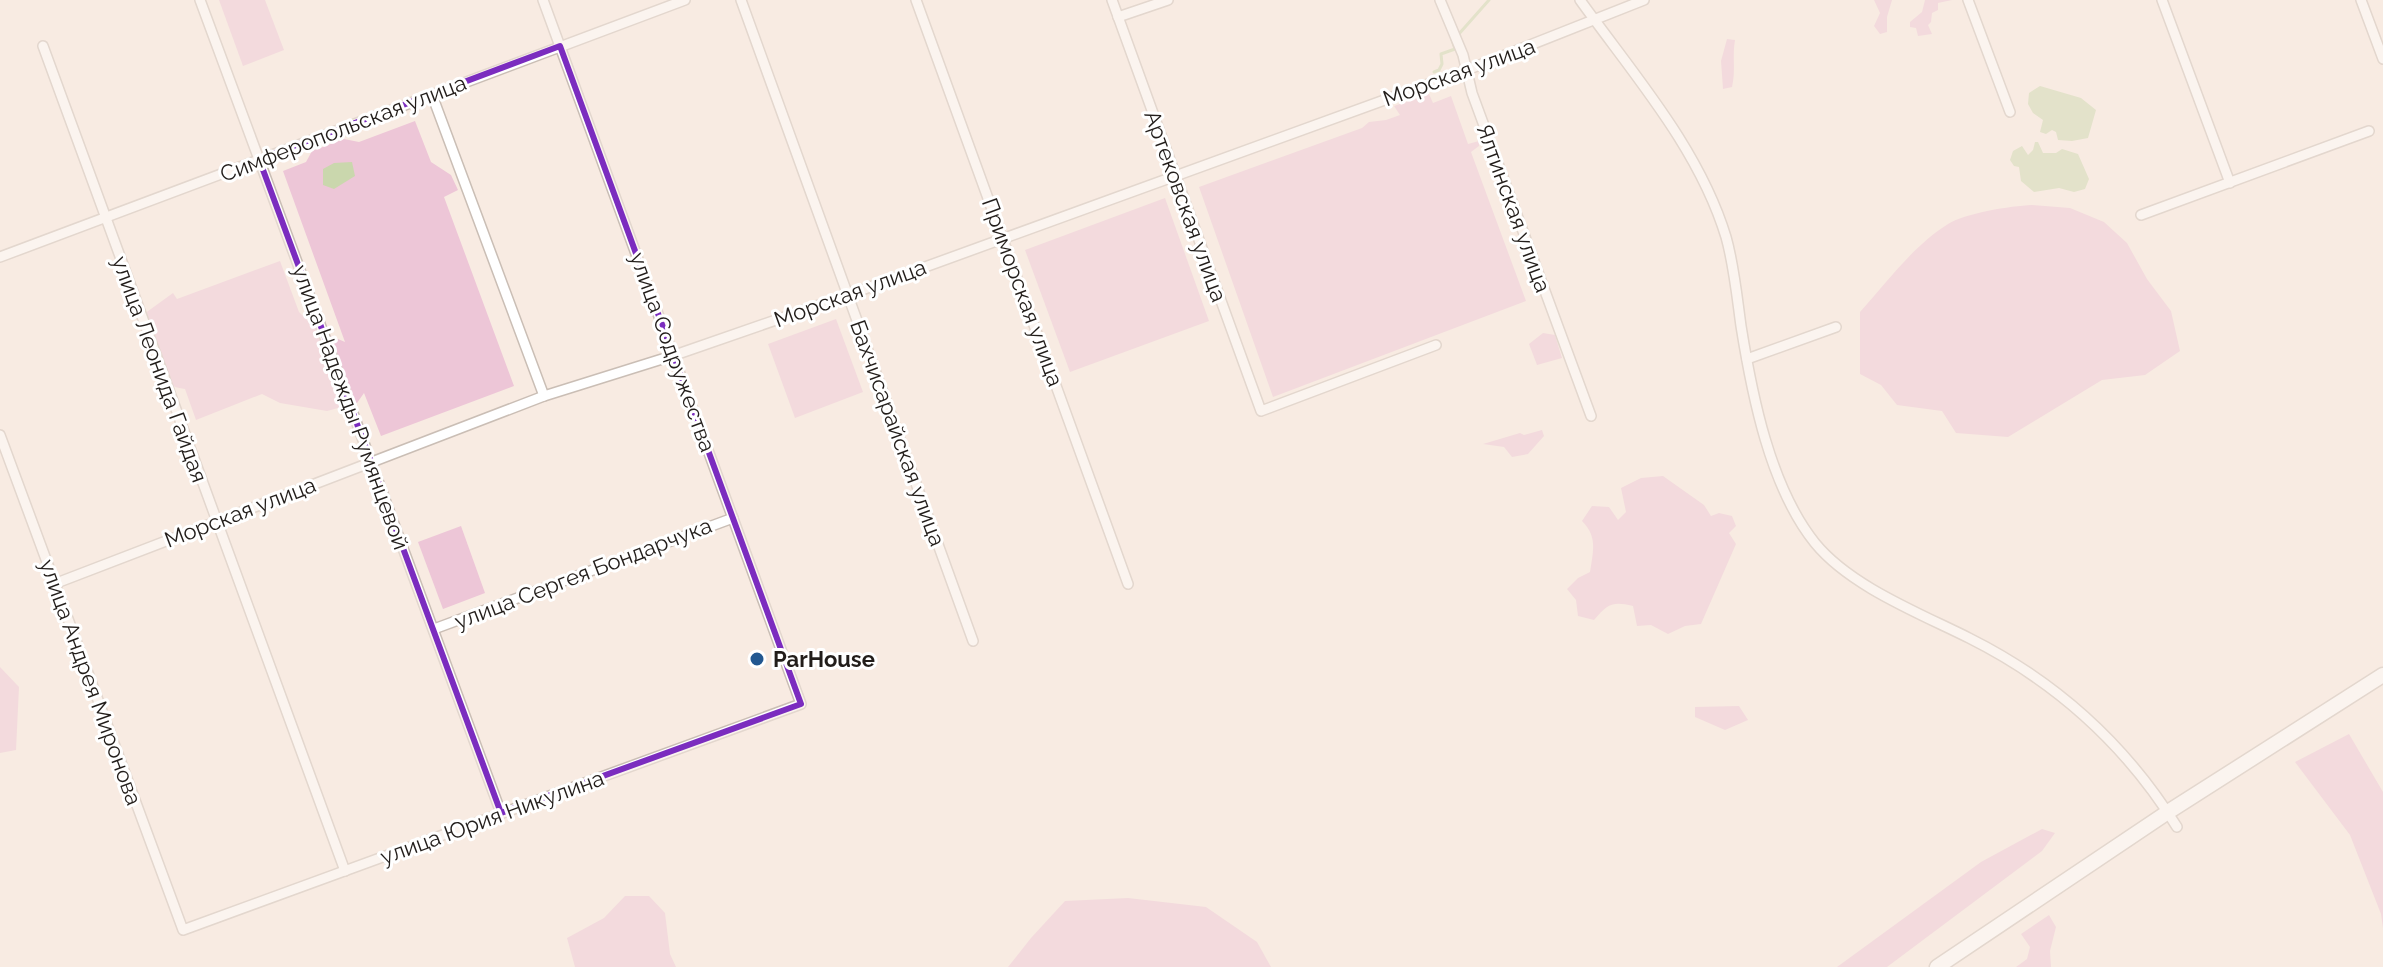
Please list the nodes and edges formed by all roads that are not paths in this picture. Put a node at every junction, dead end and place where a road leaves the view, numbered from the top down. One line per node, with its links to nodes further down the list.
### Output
1 (200, 0): 23 (street, улица Надежды Румянцевой)
2 (543, 0): 17 (street, улица Содружества)
3 (685, 0): 17 (street, Симферопольская улица)
4 (741, 0): 30 (street, Бахчисарайская улица)
5 (916, 0): 28 (street, Приморская улица)
6 (1112, 0): 14 (street, Артековская улица)
7 (1168, 0): 14 (street)
8 (1440, 0): 19 (street, Ялтинская улица)
9 (1580, 0): 15 (street)
10 (1644, 0): 15 (street, Морская улица)
11 (1968, 0): 21 (street)
12 (2162, 0): 25 (street)
13 (2361, 0): 18 (street)
14 (1118, 17): 24 (street, Артековская улица)
15 (1595, 21): 19 (street, Морская улица); 34 (street)
16 (43, 46): 27 (street, улица Леонида Гайдая)
17 (560, 46): 20 (street, Симферопольская улица); 33 (street, улица Содружества)
18 (2383, 59)
19 (1467, 70): 24 (street, Морская улица); 36 (street, Ялтинская улица)
20 (432, 95): 23 (street, Симферопольская улица); 35 (street)
21 (2010, 112)
22 (2369, 131): 25 (street)
23 (259, 159): 27 (street, Симферопольская улица); 38 (street, улица Надежды Румянцевой)
24 (1175, 176): 28 (street, Морская улица); 32 (street, Артековская улица)
25 (2230, 183): 26 (street)
26 (2141, 215)
27 (106, 218): 29 (street, Симферопольская улица); 40 (street, улица Леонида Гайдая)
28 (1003, 237): 30 (street, Морская улица); 42 (street, Приморская улица)
29 (0, 257)
30 (848, 295): 33 (street, Морская улица); 44 (street, Бахчисарайская улица)
31 (1836, 327): 34 (street)
32 (1436, 345)
33 (675, 355): 35 (street, Морская улица); 39 (street, улица Содружества)
34 (1747, 359): 47 (street)
35 (544, 396): 38 (street, Морская улица)
36 (1591, 416)
37 (0, 435): 41 (street, улица Андрея Миронова)
38 (371, 461): 40 (street, Морская улица); 43 (street, улица Надежды Румянцевой)
39 (733, 518): 43 (street, улица Сергея Бондарчука); 46 (street, улица Содружества)
40 (216, 522): 41 (street, Морская улица); 50 (street, улица Леонида Гайдая)
41 (54, 584): 51 (street, улица Андрея Миронова)
42 (1128, 584)
43 (434, 629): 48 (street, улица Надежды Румянцевой)
44 (973, 641)
45 (2383, 675): 47 (main road)
46 (801, 704): 48 (street, улица Юрия Никулина)
47 (2168, 812): 49 (street); 52 (main road)
48 (501, 813): 50 (street, улица Юрия Никулина)
49 (2177, 827)
50 (345, 871): 51 (street, улица Юрия Никулина)
51 (183, 930)
52 (1937, 967)

